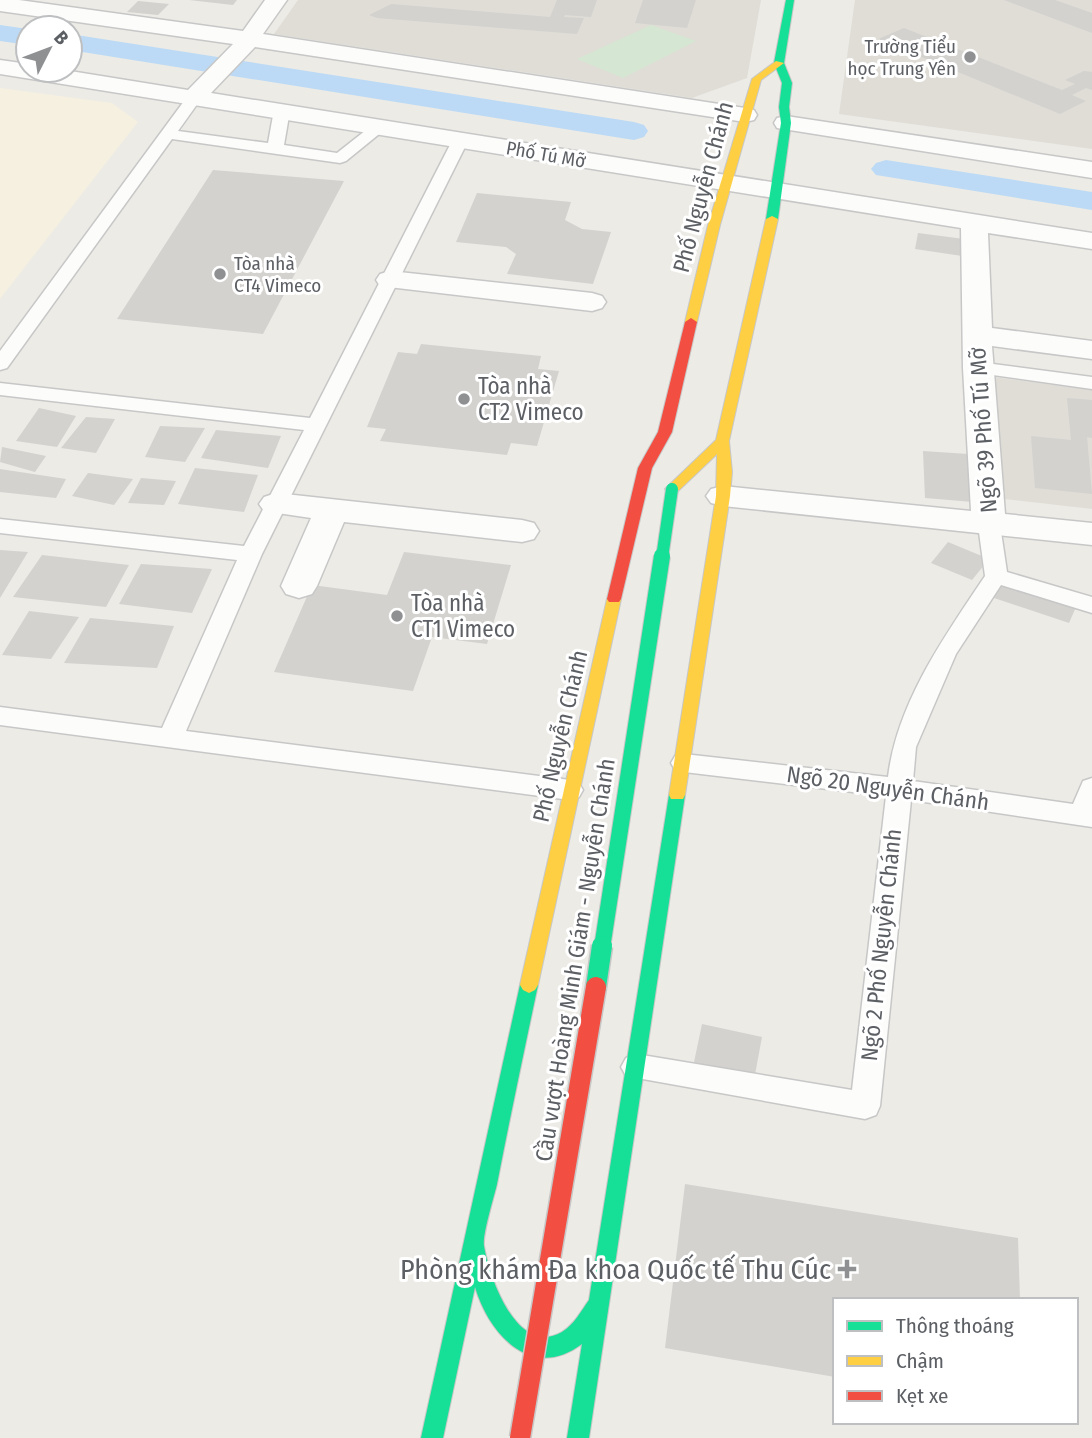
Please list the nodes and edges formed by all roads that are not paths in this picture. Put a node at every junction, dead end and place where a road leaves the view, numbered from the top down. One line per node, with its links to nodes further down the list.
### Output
1 (276, 0): 4 (street)
2 (790, 0): 5 (street)
3 (0, 4): 4 (street)
4 (246, 43): 7 (street); 9 (street)
5 (779, 63): 9 (street, Phố Nguyễn Chánh); 10 (street)
6 (0, 67): 7 (street, Phố Tú Mỡ)
7 (202, 89): 8 (street, Phố Tú Mỡ); 12 (lane)
8 (282, 110): 11 (street, Phố Tú Mỡ); 14 (lane)
9 (745, 115): 16 (street, Phố Nguyễn Chánh)
10 (786, 123): 15 (street); 17 (street)
11 (381, 126): 13 (street, Phố Tú Mỡ); 14 (lane)
12 (167, 134): 14 (lane); 24 (lane)
13 (461, 139): 16 (street, Phố Tú Mỡ); 20 (lane)
14 (275, 149)
15 (1092, 170)
16 (726, 183): 17 (street, Phố Tú Mỡ); 29 (street, Phố Nguyễn Chánh)
17 (778, 192): 18 (street, Phố Tú Mỡ); 30 (street)
18 (974, 224): 19 (street, Phố Tú Mỡ); 22 (street, Ngõ 39 Phố Tú Mỡ)
19 (1092, 241)
20 (390, 279): 21 (street); 28 (lane)
21 (592, 302)
22 (977, 335): 23 (street, Ngõ 39 Phố Tú Mỡ); 25 (street, Ngõ 39 Phố Tú Mỡ)
23 (1092, 350)
24 (0, 364)
25 (978, 369): 26 (lane); 35 (street, Ngõ 39 Phố Tú Mỡ)
26 (1092, 383)
27 (0, 389): 28 (lane)
28 (315, 425): 33 (lane)
29 (665, 432): 31 (street, Cầu vượt Hoàng Minh Giám - Nguyễn Chánh); 48 (street, Phố Nguyễn Chánh)
30 (722, 441): 31 (street); 32 (street)
31 (672, 489): 54 (street, Cầu vượt Hoàng Minh Giám - Nguyễn Chánh, bridge)
32 (723, 496): 35 (street); 45 (street)
33 (276, 503): 34 (street); 39 (lane)
34 (332, 510): 37 (street); 41 (street)
35 (989, 525): 38 (street); 40 (lane)
36 (0, 526): 39 (lane)
37 (522, 531)
38 (1092, 534)
39 (251, 554): 44 (lane)
40 (996, 576): 42 (lane); 46 (lane, Ngõ 2 Phố Nguyễn Chánh)
41 (299, 586)
42 (1092, 605)
43 (0, 716): 44 (lane)
44 (171, 736): 48 (lane)
45 (684, 763): 46 (lane, Ngõ 20 Nguyễn Chánh); 50 (street)
46 (898, 788): 49 (lane, Ngõ 20 Nguyễn Chánh); 50 (lane, Ngõ 2 Phố Nguyễn Chánh)
47 (1092, 788): 49 (lane)
48 (570, 790): 51 (street, Phố Nguyễn Chánh)
49 (1087, 816)
50 (636, 1067): 52 (street)
51 (475, 1247): 52 (street); 53 (street, Phố Nguyễn Chánh)
52 (596, 1307): 55 (street)
53 (432, 1438)
54 (520, 1438)
55 (578, 1438)

